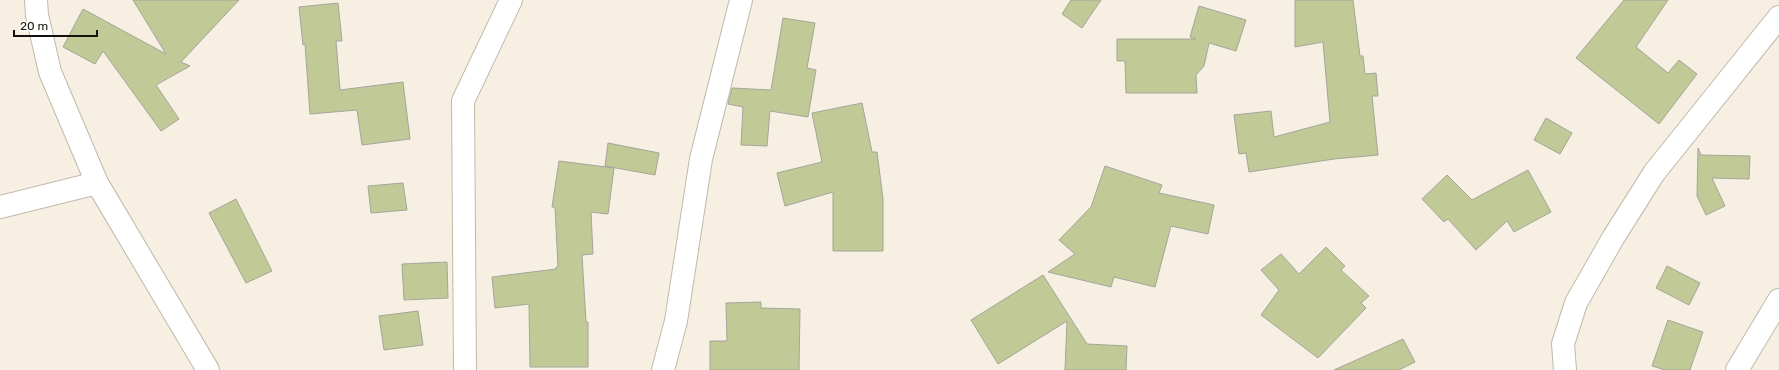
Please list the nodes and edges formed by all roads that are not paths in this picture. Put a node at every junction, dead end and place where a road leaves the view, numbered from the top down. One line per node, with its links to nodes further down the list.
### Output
1 (36, 0): 5 (street)
2 (511, 0): 9 (street)
3 (741, 0): 10 (street)
4 (1779, 17): 11 (street)
5 (97, 183): 6 (street); 8 (street)
6 (0, 207)
7 (1779, 300): 12 (street)
8 (208, 370)
9 (465, 370)
10 (663, 370)
11 (1565, 370)
12 (1737, 370)

